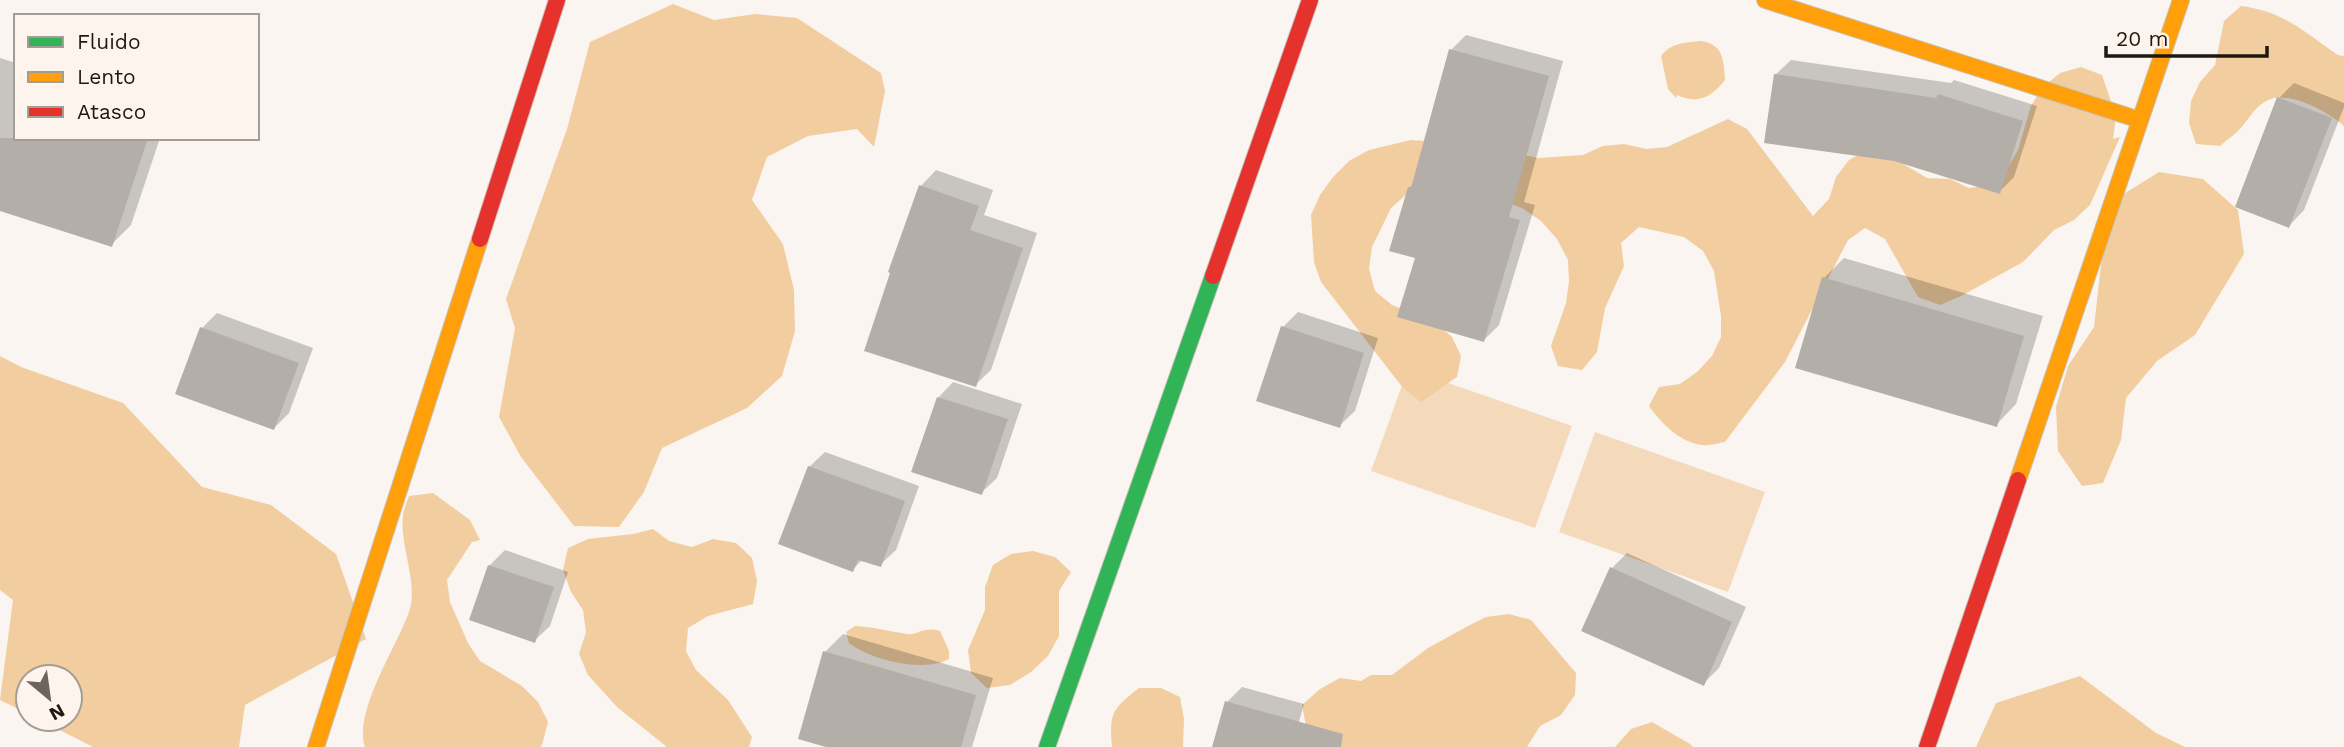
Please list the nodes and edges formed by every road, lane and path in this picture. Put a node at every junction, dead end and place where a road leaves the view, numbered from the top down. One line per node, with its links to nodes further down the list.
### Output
1 (557, 0): 6 (street)
2 (1310, 0): 7 (street)
3 (1765, 0): 5 (street)
4 (2181, 0): 5 (street)
5 (2140, 120): 8 (street)
6 (316, 747)
7 (1047, 747)
8 (1927, 747)

